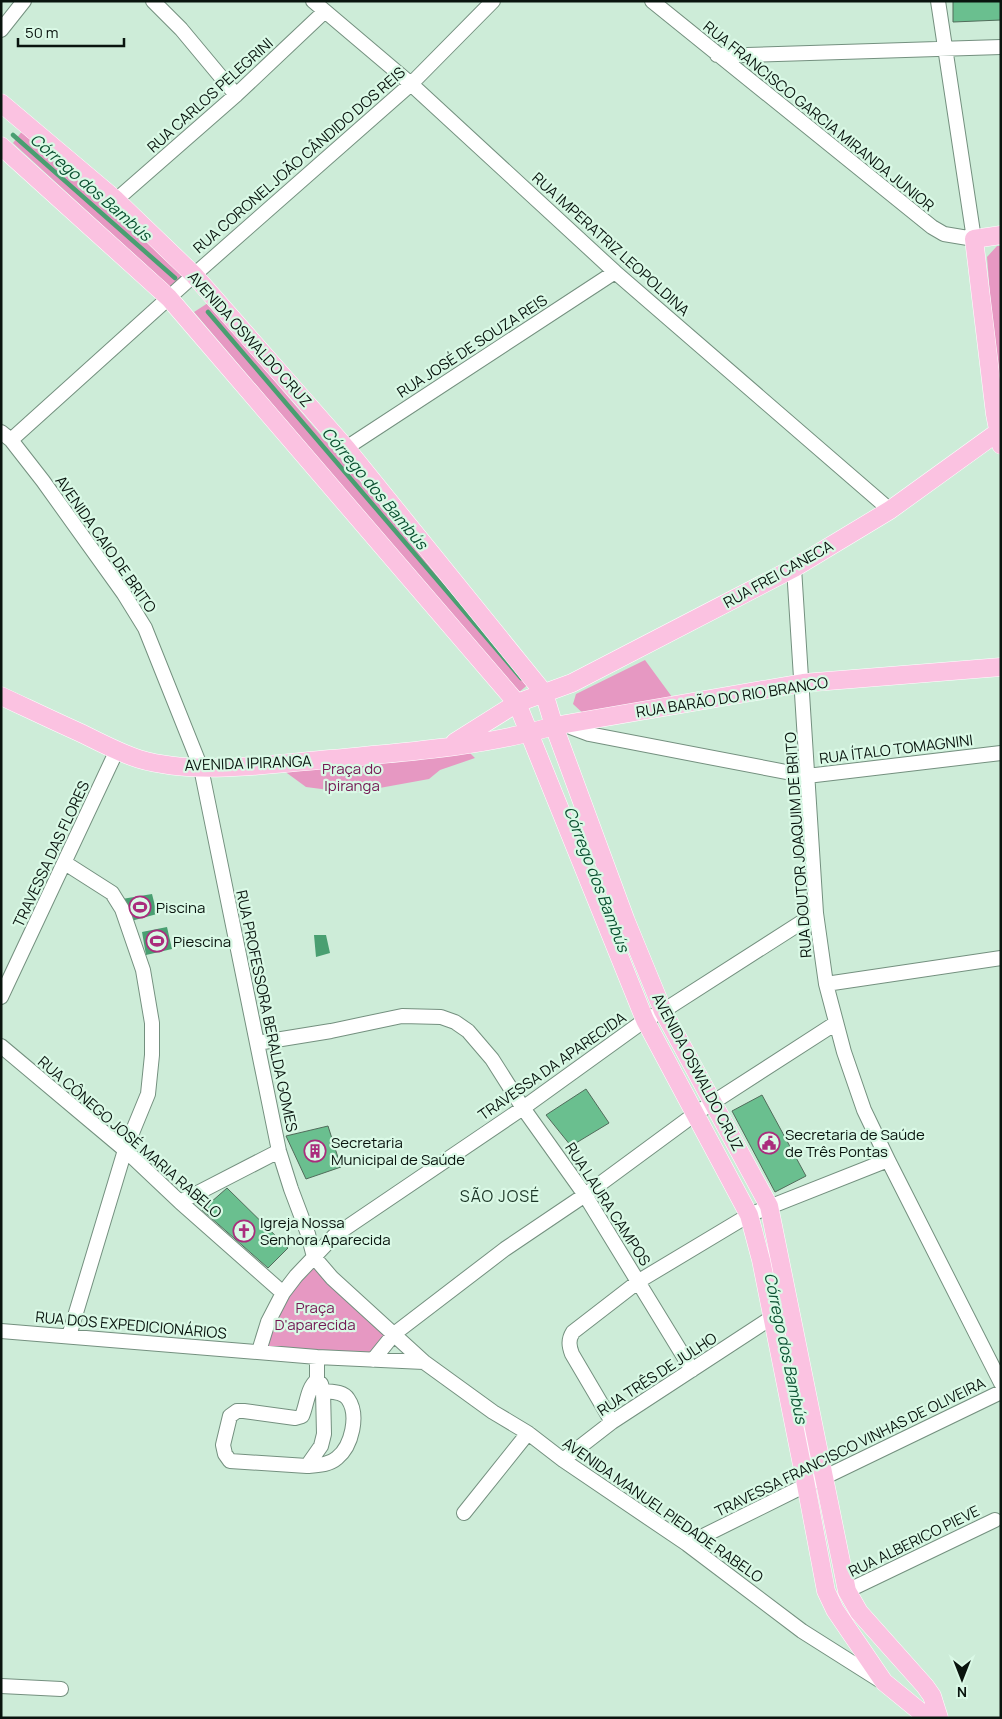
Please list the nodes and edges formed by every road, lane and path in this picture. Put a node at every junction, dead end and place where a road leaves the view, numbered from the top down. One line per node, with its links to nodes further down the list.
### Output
1 (24, 1): 8 (street)
2 (154, 1): 13 (street)
3 (313, 1): 7 (street, RUA IMPERATRIZ LEOPOLDINA)
4 (493, 1): 12 (street, RUA CORONEL JOÃO CÂNDIDO DOS REIS)
5 (652, 1): 11 (street, RUA FRANCISCO GARCIA MIRANDA JUNIOR)
6 (938, 1): 10 (street)
7 (324, 12): 12 (street, RUA IMPERATRIZ LEOPOLDINA); 13 (street, RUA CARLOS PELEGRINI)
8 (1, 30)
9 (1001, 47): 10 (street)
10 (945, 49): 11 (street); 18 (street)
11 (717, 55): 18 (street, RUA FRANCISCO GARCIA MIRANDA JUNIOR)
12 (411, 84): 19 (street, RUA IMPERATRIZ LEOPOLDINA); 20 (street, RUA CORONEL JOÃO CÂNDIDO DOS REIS)
13 (236, 95): 16 (street, RUA CARLOS PELEGRINI)
14 (3, 107): 16 (main road, AVENIDA OSWALDO CRUZ)
15 (1, 146): 21 (main road, AVENIDA OSWALDO CRUZ)
16 (116, 200): 20 (main road, AVENIDA OSWALDO CRUZ)
17 (1001, 235): 18 (main road)
18 (974, 239): 22 (main road)
19 (615, 272): 24 (street, RUA JOSÉ DE SOUZA REIS); 25 (street, RUA IMPERATRIZ LEOPOLDINA)
20 (194, 275): 21 (street, RUA CORONEL JOÃO CÂNDIDO DOS REIS); 24 (main road, AVENIDA OSWALDO CRUZ)
21 (169, 298): 23 (street, RUA CORONEL JOÃO CÂNDIDO DOS REIS); 31 (main road, AVENIDA OSWALDO CRUZ)
22 (999, 427): 25 (main road, RUA FREI CANECA)
23 (6, 436): 38 (street, AVENIDA CAIO DE BRITO)
24 (346, 448): 29 (main road, AVENIDA OSWALDO CRUZ)
25 (890, 510): 26 (main road, RUA FREI CANECA)
26 (794, 568): 28 (street, RUA DOUTOR JOAQUIM DE BRITO); 29 (main road, RUA FREI CANECA)
27 (1001, 667): 28 (main road, RUA BARÃO DO RIO BRANCO)
28 (803, 683): 33 (main road, RUA BARÃO DO RIO BRANCO); 39 (street, RUA DOUTOR JOAQUIM DE BRITO)
29 (544, 693): 31 (main road, RUA FREI CANECA); 32 (main road, AVENIDA OSWALDO CRUZ)
30 (1, 696): 36 (main road, AVENIDA IPIRANGA)
31 (517, 703): 34 (main road, AVENIDA OSWALDO CRUZ); 35 (main road, AVENIDA IPIRANGA)
32 (560, 725): 33 (main road, RUA BARÃO DO RIO BRANCO); 34 (main road, RUA BARÃO DO RIO BRANCO); 45 (main road, AVENIDA OSWALDO CRUZ)
33 (587, 728): 39 (street, RUA ÍTALO TOMAGNINI)
34 (530, 733): 35 (main road, AVENIDA IPIRANGA); 46 (main road, AVENIDA OSWALDO CRUZ)
35 (448, 747): 38 (main road, AVENIDA IPIRANGA)
36 (117, 750): 38 (main road, AVENIDA IPIRANGA); 40 (street, TRAVESSA DAS FLORES)
37 (1001, 752): 39 (street, RUA ÍTALO TOMAGNINI)
38 (201, 768): 48 (street, RUA PROFESSORA BERALDA GOMES)
39 (808, 776): 41 (street, RUA DOUTOR JOAQUIM DE BRITO)
40 (65, 863): 44 (street, TRAVESSA DAS FLORES); 53 (street)
41 (816, 913): 43 (street, RUA DOUTOR JOAQUIM DE BRITO); 45 (street, TRAVESSA DA APARECIDA)
42 (1001, 958): 43 (street)
43 (826, 984): 47 (street, RUA DOUTOR JOAQUIM DE BRITO)
44 (1, 997)
45 (663, 1011): 46 (street, TRAVESSA DA APARECIDA); 50 (main road, AVENIDA OSWALDO CRUZ)
46 (645, 1020): 51 (street, TRAVESSA DA APARECIDA); 52 (main road, AVENIDA OSWALDO CRUZ)
47 (836, 1022): 50 (street); 55 (street, RUA DOUTOR JOAQUIM DE BRITO)
48 (258, 1043): 51 (street, RUA LAURA CAMPOS); 54 (street, RUA PROFESSORA BERALDA GOMES)
49 (1, 1046): 53 (street, RUA CÔNEGO JOSÉ MARIA RABELO)
50 (713, 1102): 52 (street); 58 (main road, AVENIDA OSWALDO CRUZ)
51 (523, 1108): 56 (street, RUA LAURA CAMPOS); 60 (street, TRAVESSA DA APARECIDA)
52 (695, 1114): 56 (street); 59 (main road, AVENIDA OSWALDO CRUZ)
53 (125, 1150): 57 (street, RUA CÔNEGO JOSÉ MARIA RABELO); 66 (street)
54 (280, 1151): 57 (street); 60 (street, RUA PROFESSORA BERALDA GOMES)
55 (888, 1160): 58 (street); 72 (street, RUA DOUTOR JOAQUIM DE BRITO)
56 (585, 1194): 61 (street, RUA LAURA CAMPOS); 65 (street)
57 (180, 1202): 62 (street, RUA CÔNEGO JOSÉ MARIA RABELO)
58 (770, 1206): 59 (street); 79 (main road, AVENIDA OSWALDO CRUZ)
59 (749, 1215): 61 (street); 63 (main road, AVENIDA OSWALDO CRUZ)
60 (314, 1257): 62 (street); 65 (street)
61 (639, 1281): 71 (street, RUA LAURA CAMPOS); 75 (street)
62 (282, 1293): 67 (street)
63 (771, 1318): 71 (street, RUA TRÊS DE JULHO); 80 (main road, AVENIDA OSWALDO CRUZ)
64 (1, 1331): 66 (street, RUA DOS EXPEDICIONÁRIOS)
65 (394, 1334): 69 (street); 70 (street)
66 (69, 1336): 67 (street, RUA DOS EXPEDICIONÁRIOS)
67 (259, 1351): 68 (street)
68 (317, 1357): 69 (street); 73 (street)
69 (374, 1360): 70 (street)
70 (424, 1362): 76 (street, AVENIDA MANUEL PIEDADE RABELO)
71 (692, 1370): 75 (street, RUA TRÊS DE JULHO)
72 (1001, 1383)
73 (320, 1385): 78 (street); 78 (street); 78 (street)
74 (1001, 1392): 79 (street, TRAVESSA FRANCISCO VINHAS DE OLIVEIRA)
75 (612, 1422): 77 (street, RUA TRÊS DE JULHO)
76 (528, 1433): 77 (street, AVENIDA MANUEL PIEDADE RABELO); 81 (street)
77 (563, 1460): 83 (street, AVENIDA MANUEL PIEDADE RABELO)
78 (307, 1466)
79 (823, 1478): 80 (street, TRAVESSA FRANCISCO VINHAS DE OLIVEIRA); 84 (main road, AVENIDA OSWALDO CRUZ)
80 (806, 1485): 83 (street, TRAVESSA FRANCISCO VINHAS DE OLIVEIRA); 85 (main road, AVENIDA OSWALDO CRUZ)
81 (464, 1513)
82 (995, 1520): 84 (street, RUA ALBERICO PIEVE)
83 (687, 1544): 85 (street, AVENIDA MANUEL PIEDADE RABELO)
84 (847, 1591): 89 (main road, AVENIDA OSWALDO CRUZ)
85 (884, 1682): 88 (main road, AVENIDA OSWALDO CRUZ)
86 (1, 1686): 87 (street)
87 (61, 1689)
88 (928, 1718)
89 (939, 1718)

